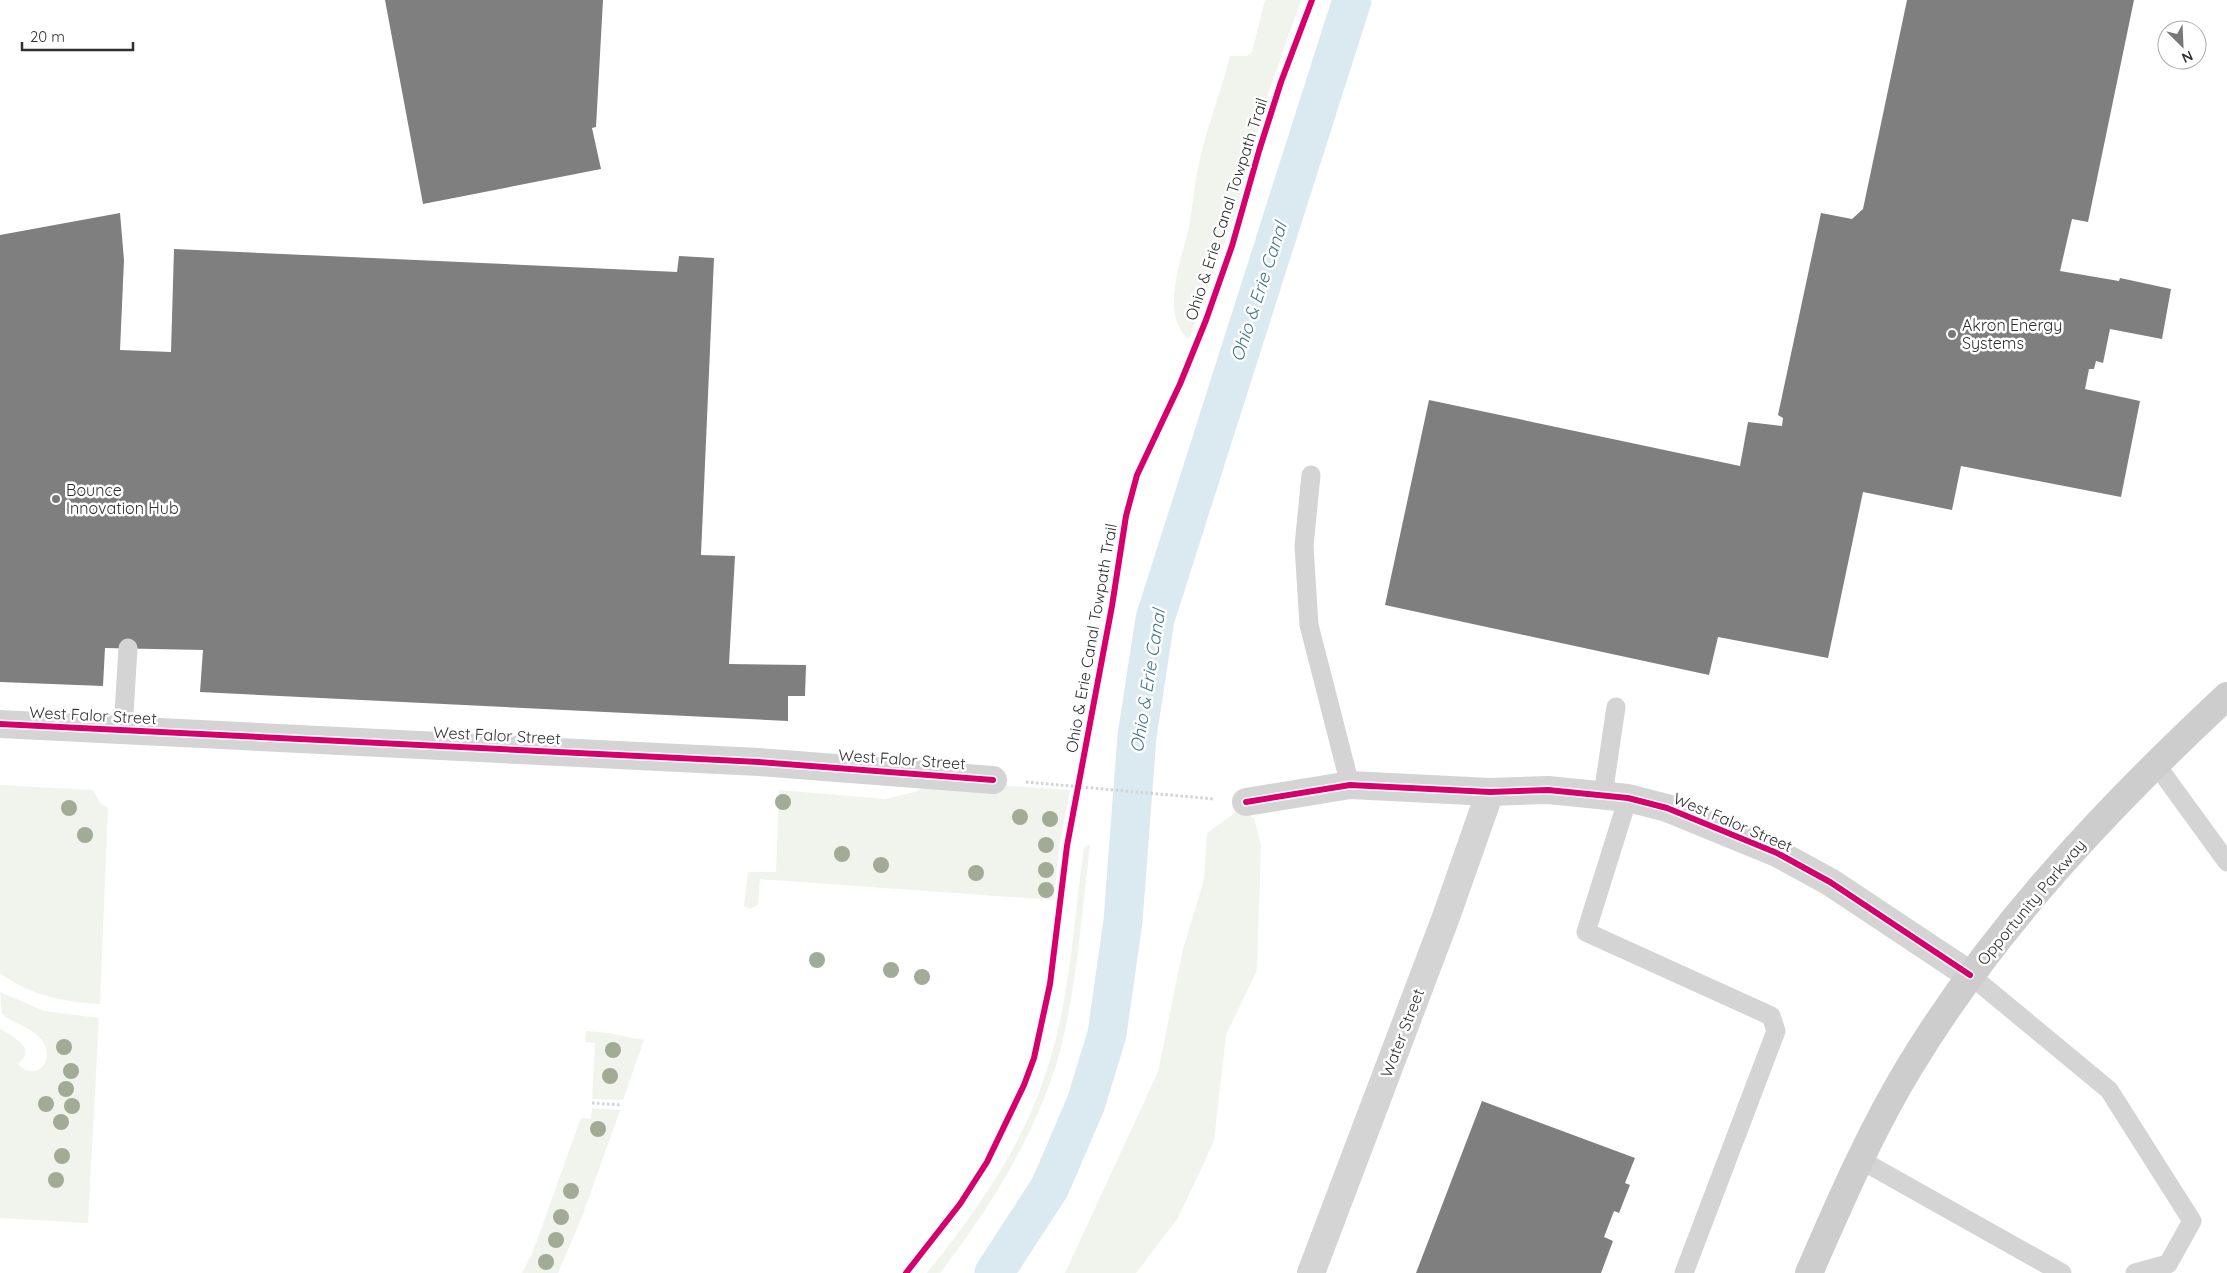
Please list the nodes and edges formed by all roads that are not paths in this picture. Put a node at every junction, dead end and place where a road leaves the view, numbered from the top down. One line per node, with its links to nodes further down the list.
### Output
1 (1311, 475): 9 (lane)
2 (128, 648): 6 (lane)
3 (2227, 696): 7 (main road, Opportunity Parkway)
4 (1616, 707): 11 (lane)
5 (0, 724): 6 (street, West Falor Street)
6 (123, 730): 8 (street, West Falor Street)
7 (2156, 763): 13 (lane); 14 (main road, Opportunity Parkway)
8 (993, 780)
9 (1350, 785): 10 (street, West Falor Street); 12 (street, West Falor Street)
10 (1490, 792): 11 (street, West Falor Street); 16 (street, Water Street)
11 (1616, 797): 14 (street, West Falor Street); 17 (lane)
12 (1246, 802)
13 (2227, 862)
14 (1970, 975): 15 (main road, Opportunity Parkway); 20 (lane)
15 (1859, 1159): 18 (main road, Opportunity Parkway); 19 (lane)
16 (1311, 1273)
17 (1684, 1273)
18 (1809, 1273)
19 (2062, 1273)
20 (2135, 1273)

